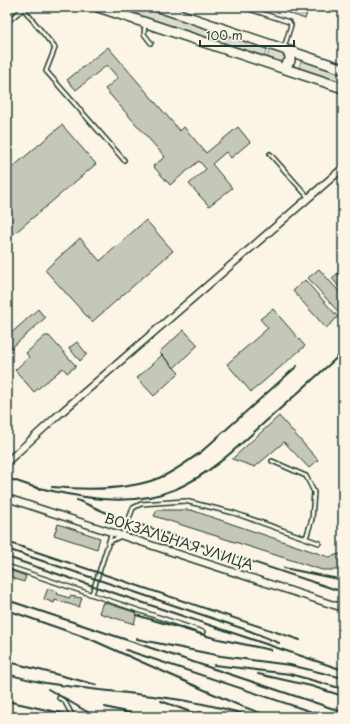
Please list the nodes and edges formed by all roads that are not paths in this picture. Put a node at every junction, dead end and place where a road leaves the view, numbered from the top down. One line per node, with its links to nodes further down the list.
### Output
1 (98, 7): 6 (main road)
2 (158, 7): 8 (main road)
3 (243, 7): 8 (lane)
4 (22, 8): 5 (lane); 15 (lane)
5 (7, 22)
6 (145, 22): 7 (lane); 10 (main road)
7 (151, 43)
8 (285, 50): 9 (main road); 10 (main road)
9 (304, 57): 11 (main road); 12 (main road)
10 (283, 68): 12 (main road)
11 (343, 69)
12 (298, 73): 13 (main road)
13 (343, 88)
14 (270, 154): 17 (lane)
15 (124, 160)
16 (343, 168): 17 (street)
17 (309, 198): 19 (street)
18 (272, 461): 23 (lane)
19 (7, 462)
20 (7, 498): 21 (street, ВОКЗАЛЬНАЯ УЛИЦА)
21 (112, 532): 22 (street, ВОКЗАЛЬНАЯ УЛИЦА); 24 (lane)
22 (123, 535): 23 (lane); 24 (lane); 28 (street, ВОКЗАЛЬНАЯ УЛИЦА)
23 (306, 538): 25 (lane)
24 (109, 542): 27 (lane)
25 (319, 542)
26 (7, 566): 27 (lane)
27 (92, 594): 29 (lane)
28 (343, 608)
29 (203, 632)
30 (59, 698): 31 (lane)
31 (72, 717)

